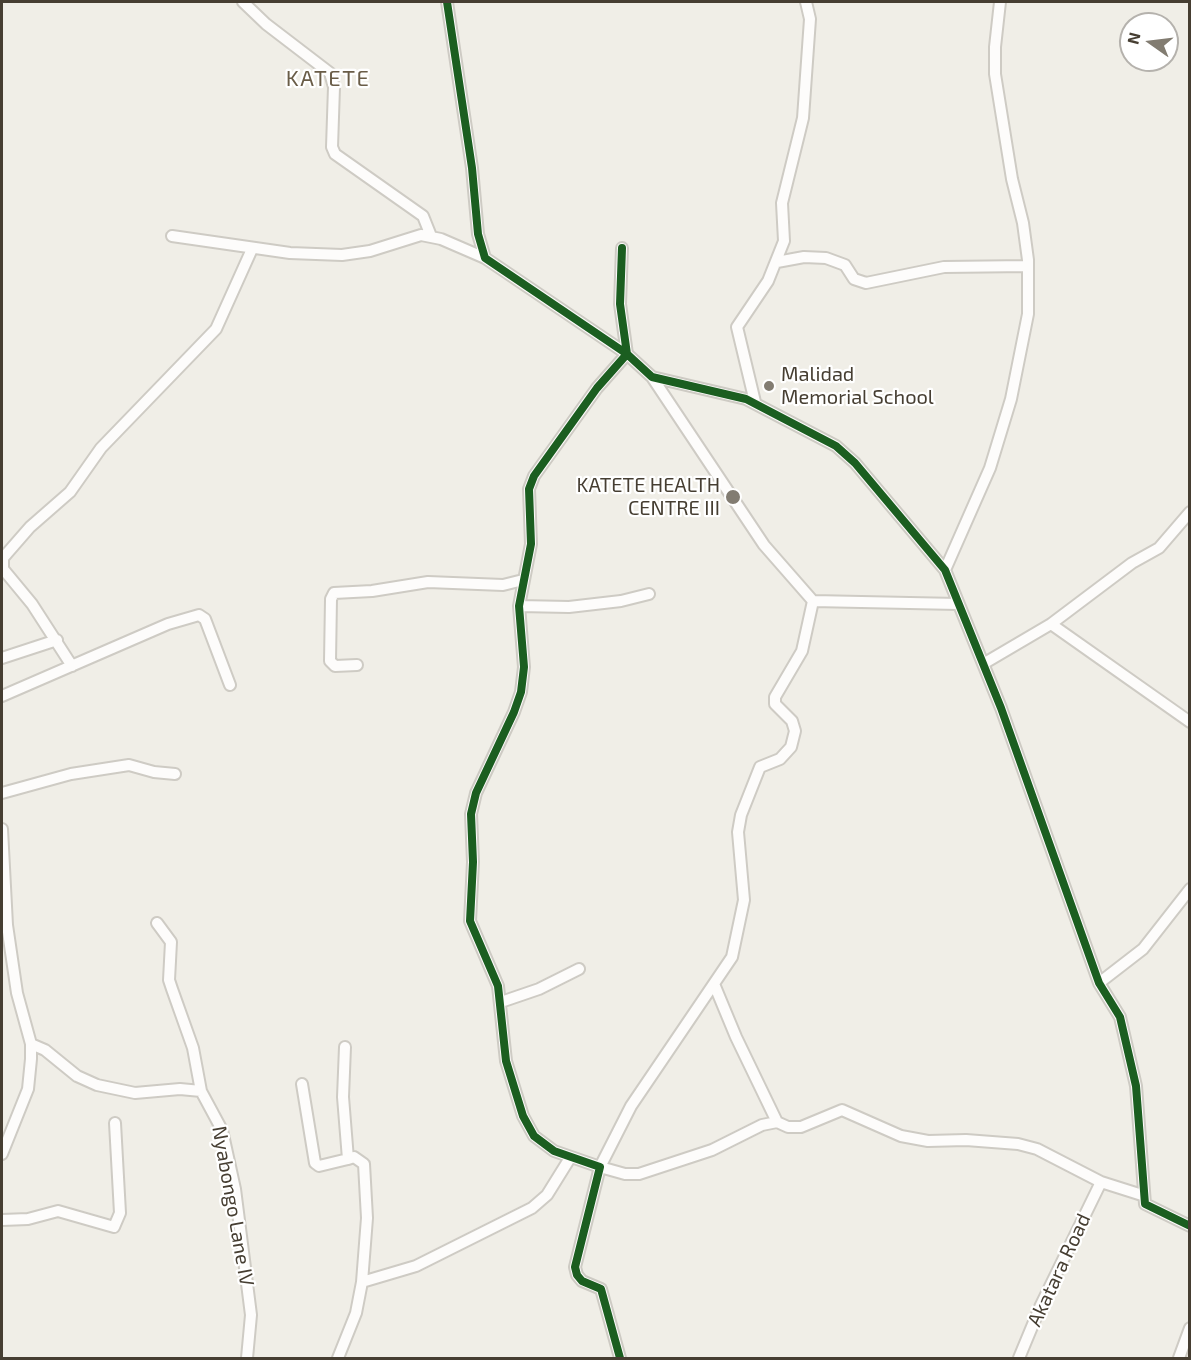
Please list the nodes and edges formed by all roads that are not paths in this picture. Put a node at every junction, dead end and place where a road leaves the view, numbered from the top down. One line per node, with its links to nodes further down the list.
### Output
1 (243, 2): 6 (street)
2 (447, 2): 9 (street)
3 (806, 2): 10 (street)
4 (1000, 2): 11 (street)
5 (172, 236): 8 (street)
6 (431, 236): 8 (street); 9 (street)
7 (622, 248): 12 (street)
8 (252, 249): 23 (street)
9 (485, 258): 12 (street)
10 (777, 262): 11 (street); 14 (street)
11 (1028, 266): 16 (street)
12 (627, 354): 13 (street); 17 (street)
13 (652, 378): 14 (street); 19 (street)
14 (755, 402): 16 (street)
15 (1190, 512): 22 (street)
16 (945, 570): 20 (street)
17 (523, 580): 21 (street); 26 (street)
18 (649, 594): 21 (street)
19 (813, 601): 20 (street); 37 (street)
20 (958, 604): 25 (street)
21 (519, 606): 39 (street)
22 (1051, 624): 25 (street); 30 (street)
23 (57, 640): 24 (street); 27 (street)
24 (2, 658)
25 (983, 664): 38 (street)
26 (357, 665)
27 (72, 666): 28 (street); 29 (street)
28 (230, 685)
29 (2, 696)
30 (1190, 722)
31 (175, 774): 32 (street)
32 (2, 793)
33 (2, 829): 40 (street)
34 (1190, 889): 38 (street)
35 (157, 923): 43 (street, Nyabongo Lane IV)
36 (579, 969): 39 (street)
37 (714, 984): 44 (street); 49 (street)
38 (1099, 984): 51 (street)
39 (501, 1002): 48 (street)
40 (31, 1044): 43 (street); 46 (street)
41 (345, 1047): 47 (street)
42 (302, 1084): 47 (street)
43 (201, 1091): 56 (street, Nyabongo Lane IV)
44 (777, 1122): 49 (street); 50 (street)
45 (115, 1123): 52 (street)
46 (2, 1154)
47 (348, 1158): 54 (street)
48 (570, 1158): 49 (street); 54 (street)
49 (600, 1167): 58 (street)
50 (1101, 1182): 51 (street); 59 (street, Akatara Road)
51 (1142, 1195): 53 (street)
52 (2, 1220)
53 (1190, 1226)
54 (362, 1282): 57 (street)
55 (1190, 1328): 60 (street)
56 (247, 1359)
57 (338, 1359)
58 (620, 1359)
59 (1019, 1359)
60 (1179, 1359)

